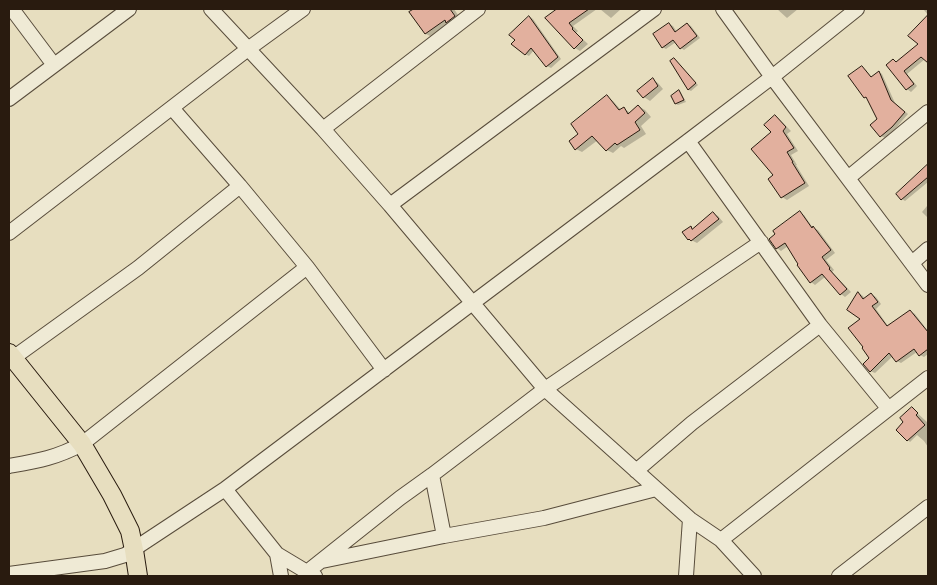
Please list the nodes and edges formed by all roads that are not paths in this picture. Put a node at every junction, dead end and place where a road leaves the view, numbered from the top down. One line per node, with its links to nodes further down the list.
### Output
1 (12, 9): 10 (street)
2 (129, 9): 10 (street)
3 (211, 9): 9 (street)
4 (303, 9): 9 (street)
5 (478, 9): 15 (street)
6 (654, 9): 19 (street)
7 (723, 9): 11 (street)
8 (857, 9): 11 (street)
9 (248, 49): 13 (street); 15 (street)
10 (54, 65): 12 (street)
11 (772, 77): 16 (street); 17 (street)
12 (9, 99)
13 (172, 108): 18 (street); 20 (street)
14 (928, 112): 17 (street)
15 (323, 129): 19 (street)
16 (688, 142): 21 (street); 26 (street)
17 (848, 178): 23 (street)
18 (240, 186): 24 (street); 28 (street)
19 (390, 205): 26 (street)
20 (9, 233)
21 (761, 242): 27 (street); 31 (street)
22 (928, 249): 23 (street)
23 (912, 263): 25 (street)
24 (308, 267): 29 (street); 33 (street)
25 (928, 285)
26 (474, 303): 29 (street); 31 (street)
27 (820, 325): 32 (street); 35 (street)
28 (11, 355): 33 (main road)
29 (384, 370): 37 (street)
30 (928, 378): 32 (street)
31 (545, 389): 35 (street); 36 (street)
32 (888, 408): 42 (street)
33 (82, 444): 34 (street); 43 (main road)
34 (9, 466)
35 (636, 471): 38 (street)
36 (432, 475): 41 (street); 45 (street)
37 (225, 489): 43 (street); 44 (street)
38 (656, 489): 40 (street); 41 (street)
39 (928, 507): 52 (street)
40 (690, 519): 42 (street); 50 (street)
41 (444, 536): 45 (street)
42 (721, 540): 51 (street)
43 (134, 550): 46 (street); 48 (main road)
44 (277, 554): 47 (street); 49 (street)
45 (319, 562): 47 (street)
46 (9, 574)
47 (311, 574)
48 (138, 576)
49 (280, 576)
50 (686, 576)
51 (754, 576)
52 (839, 576)

